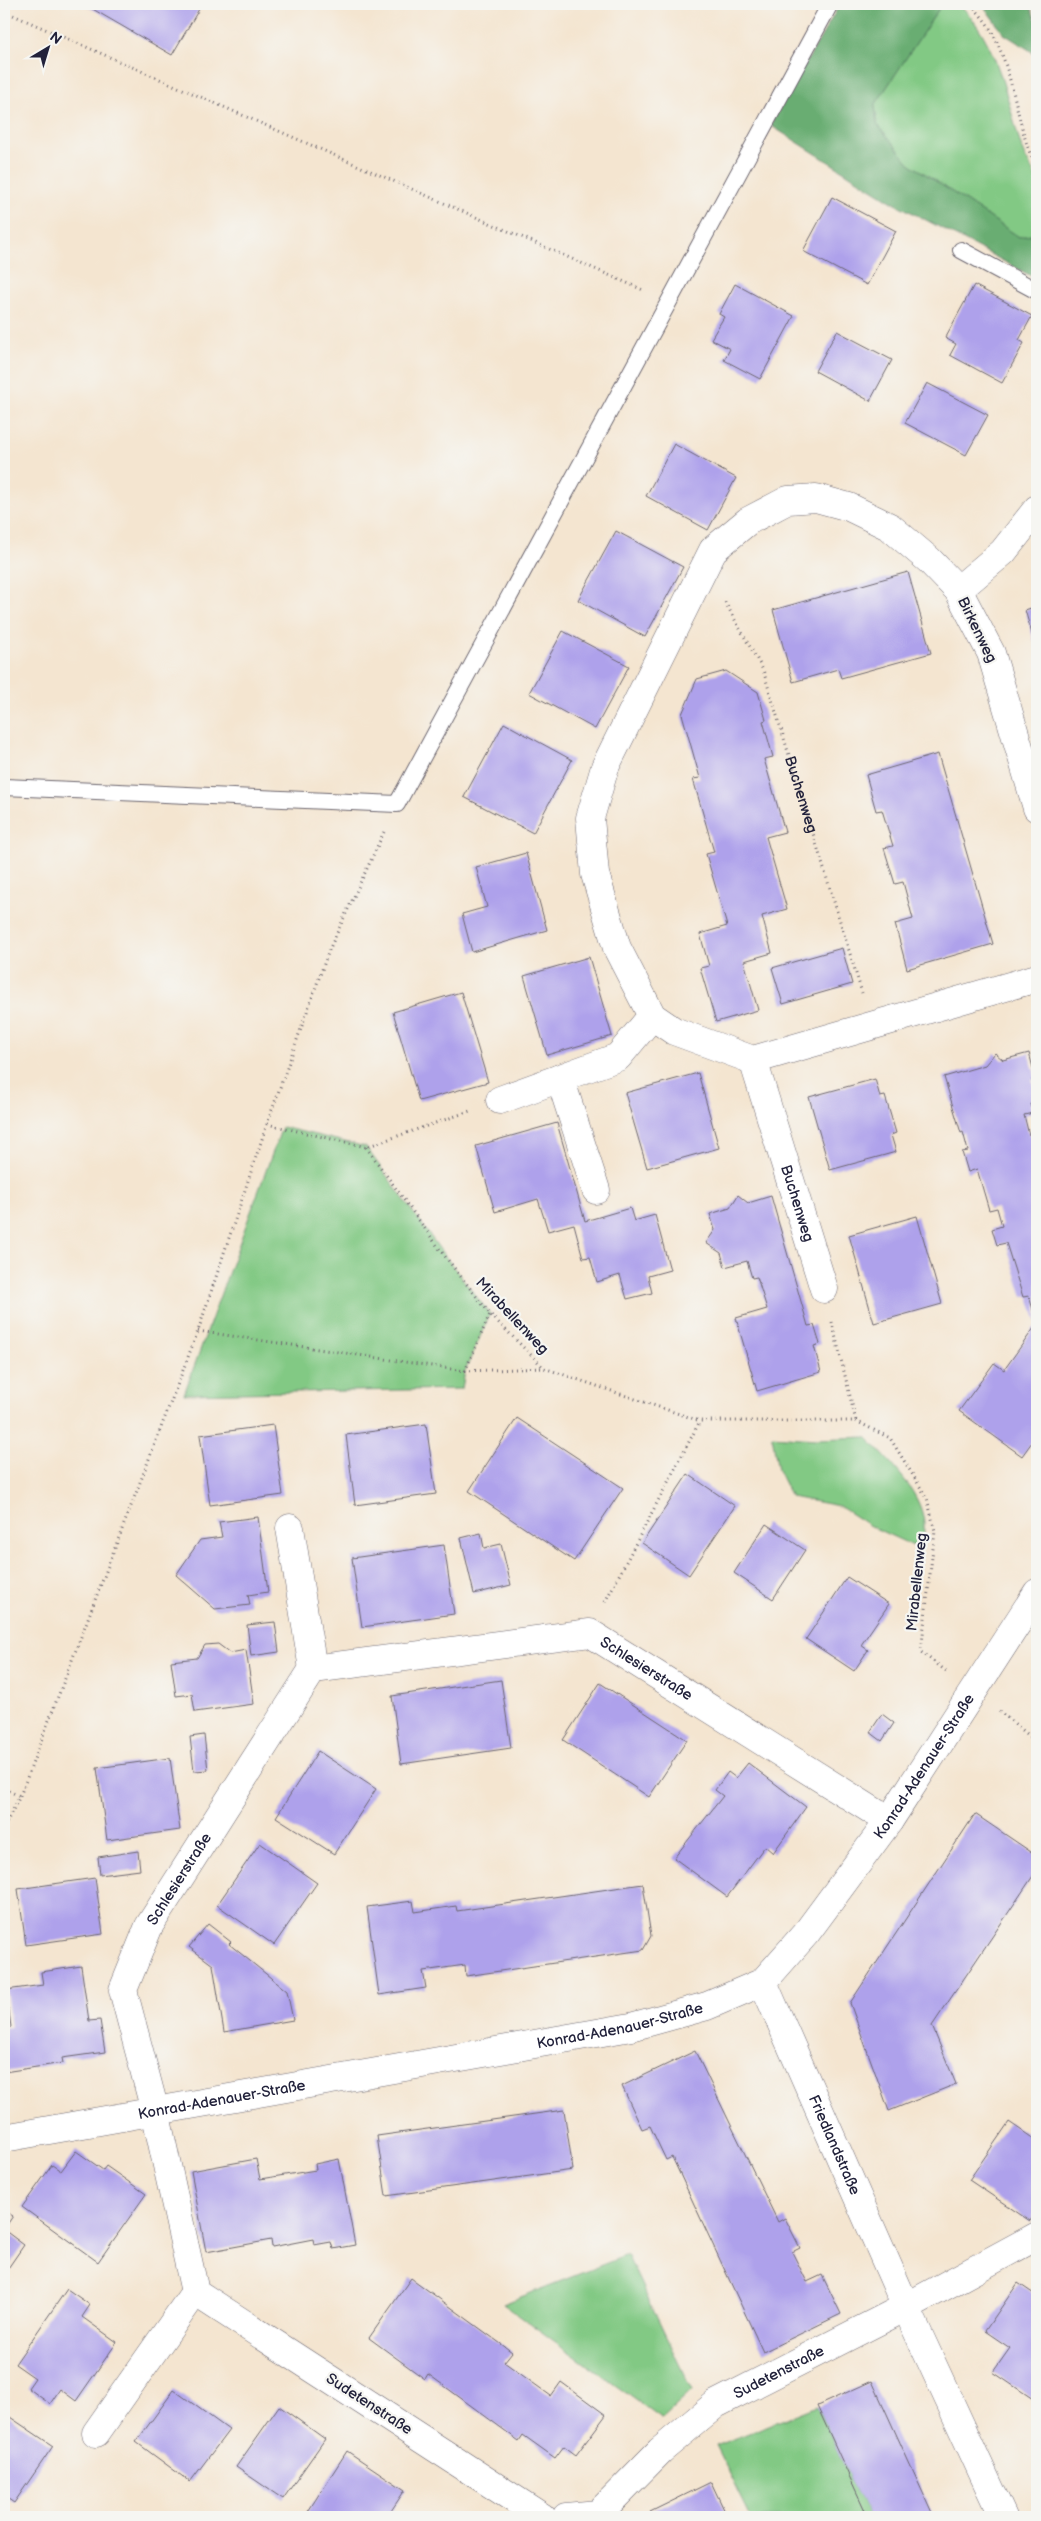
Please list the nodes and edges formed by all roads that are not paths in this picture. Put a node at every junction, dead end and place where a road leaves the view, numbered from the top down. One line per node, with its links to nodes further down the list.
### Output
1 (830, 4): 6 (lane)
2 (960, 250): 3 (lane)
3 (1037, 291)
4 (1037, 509): 5 (street, Birkenweg)
5 (958, 590): 7 (street, Birkenweg); 9 (street)
6 (4, 787)
7 (1037, 808)
8 (1037, 978): 10 (street)
9 (652, 1016): 10 (street); 11 (street)
10 (753, 1060): 14 (street, Buchenweg)
11 (560, 1078): 12 (street); 13 (street)
12 (500, 1100)
13 (596, 1190)
14 (824, 1289)
15 (290, 1528): 17 (street)
16 (1037, 1593): 18 (street, Konrad-Adenauer-Straße)
17 (313, 1669): 18 (street, Schlesierstraße); 20 (street, Schlesierstraße)
18 (889, 1821): 19 (street, Konrad-Adenauer-Straße)
19 (763, 1982): 20 (street, Konrad-Adenauer-Straße); 24 (street, Friedlandstraße)
20 (155, 2111): 21 (street, Konrad-Adenauer-Straße); 23 (street)
21 (4, 2138)
22 (1037, 2236): 24 (street)
23 (195, 2292): 25 (street); 26 (street, Sudetenstraße)
24 (906, 2307): 27 (street, Sudetenstraße); 28 (street, Friedlandstraße)
25 (96, 2433)
26 (542, 2517)
27 (566, 2517)
28 (1003, 2517)

